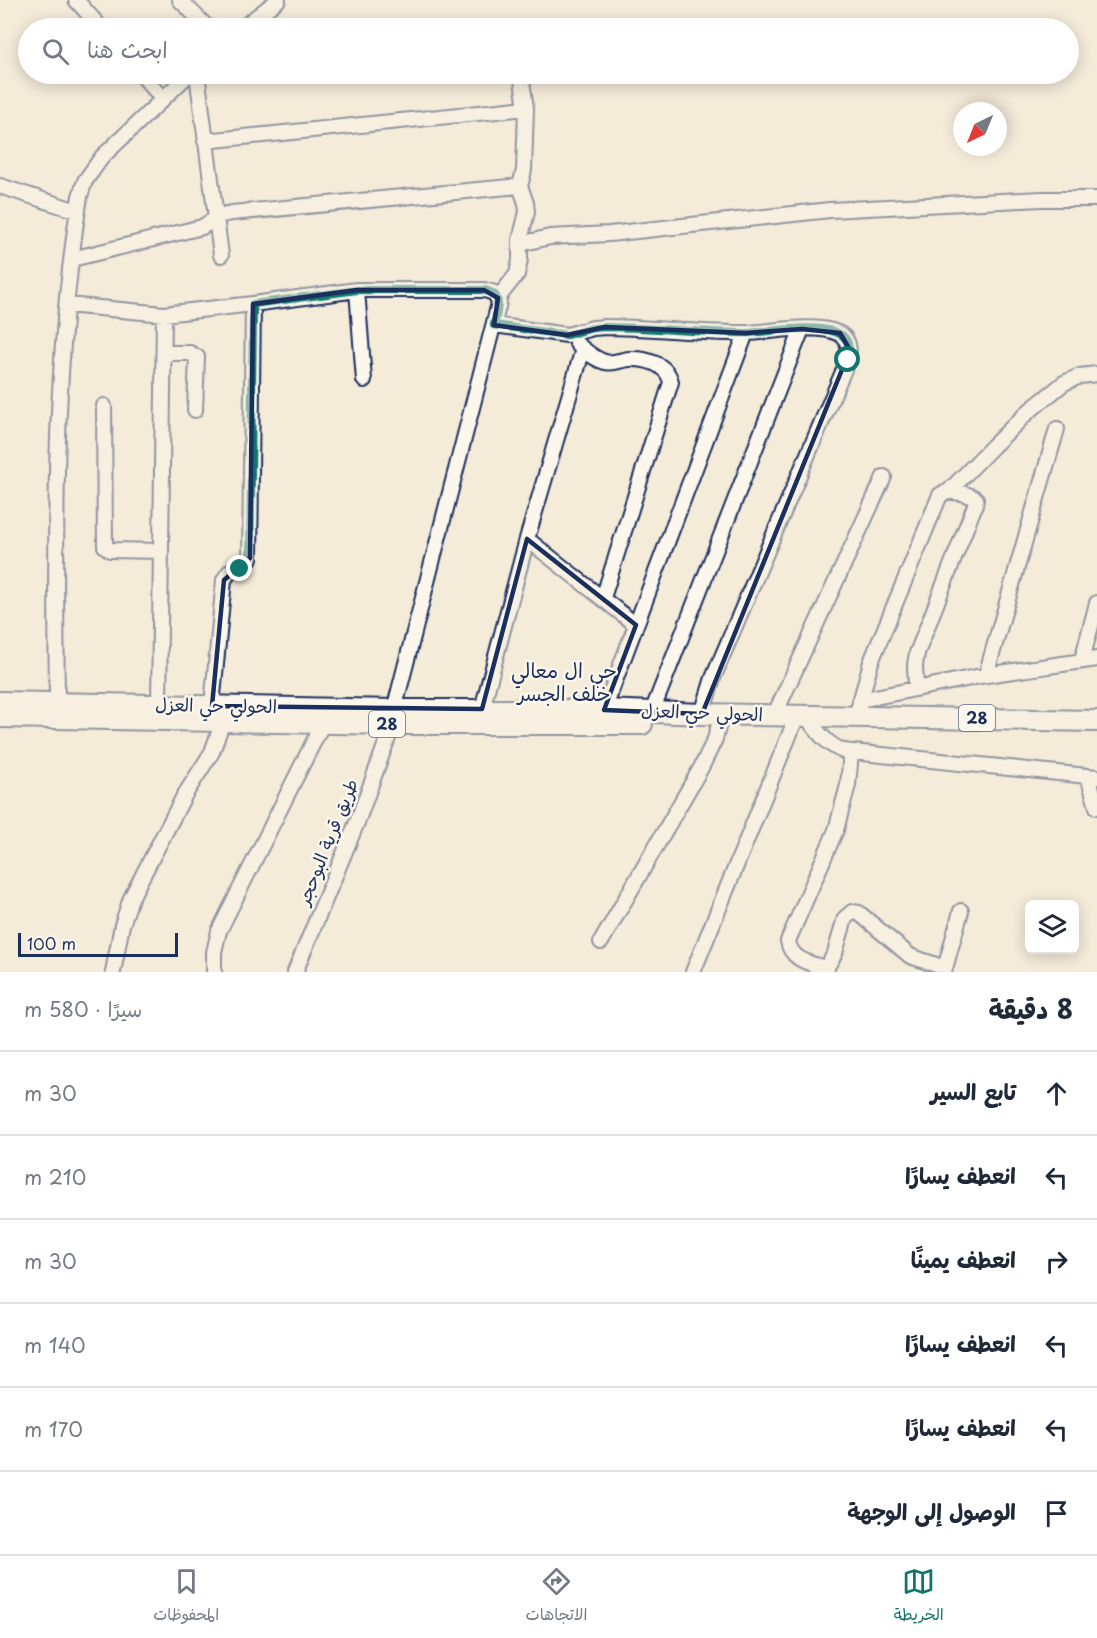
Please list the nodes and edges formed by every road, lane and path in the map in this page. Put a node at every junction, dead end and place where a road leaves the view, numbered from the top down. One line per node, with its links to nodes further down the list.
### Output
1 (76, 0): 4 (street)
2 (180, 0): 5 (street)
3 (278, 0): 6 (street)
4 (92, 18)
5 (198, 18)
6 (255, 18)
7 (150, 84): 11 (street)
8 (178, 84): 11 (street)
9 (197, 84): 13 (street)
10 (522, 84): 12 (street)
11 (162, 98): 17 (street)
12 (526, 108): 13 (street); 15 (street)
13 (205, 141): 18 (street)
14 (0, 186): 17 (street)
15 (520, 186): 18 (street); 19 (street)
16 (1097, 199): 19 (street)
17 (77, 211): 21 (street)
18 (217, 219): 20 (street); 21 (street)
19 (520, 244): 23 (street)
20 (221, 255)
21 (72, 259): 25 (street)
22 (357, 290): 23 (street); 24 (street); 34 (street)
23 (498, 298): 27 (street, طريق قرية البوحجر)
24 (253, 304): 26 (street); 56 (street)
25 (67, 305): 26 (street); 50 (street)
26 (164, 314): 32 (street)
27 (494, 325): 30 (street); 60 (street, طريق قرية البوحجر)
28 (802, 329): 29 (street); 55 (street); 61 (street)
29 (746, 333): 30 (street); 44 (street)
30 (567, 335): 31 (street)
31 (583, 349): 40 (street); 42 (street)
32 (164, 353): 36 (street); 41 (street)
33 (1097, 374): 39 (street)
34 (364, 380)
35 (104, 406): 41 (street)
36 (195, 410)
37 (1057, 429): 47 (street)
38 (884, 477): 57 (street)
39 (949, 491): 48 (street); 52 (street)
40 (527, 539): 42 (street); 53 (street)
41 (161, 551): 51 (street)
42 (603, 598): 44 (street)
43 (1097, 603): 46 (street)
44 (636, 625): 54 (street)
45 (1097, 659): 46 (street)
46 (1082, 660): 47 (street)
47 (986, 675): 48 (street)
48 (916, 688): 52 (street)
49 (0, 702): 50 (highway, الحولي حي العزل / 28)
50 (57, 702): 51 (highway, الحولي حي العزل / 28)
51 (159, 704): 56 (highway, الحولي حي العزل / 28)
52 (858, 709): 58 (highway, 28); 62 (highway, 28)
53 (482, 710): 54 (highway, الحولي حي العزل / 28); 60 (highway, الحولي حي العزل / 28)
54 (604, 710): 55 (highway, الحولي حي العزل / 28)
55 (651, 712): 61 (highway, الحولي حي العزل / 28)
56 (218, 713): 59 (highway, الحولي حي العزل / 28); 60 (highway, الحولي حي العزل / 28); 63 (highway, الحولي حي العزل / 28); 71 (street)
57 (774, 716): 58 (highway, 28); 61 (highway, الحولي حي العزل / 28)
58 (802, 716): 64 (street); 74 (street)
59 (0, 717)
60 (393, 717): 61 (highway, الحولي حي العزل / 28); 63 (highway, الحولي حي العزل / 28); 73 (street, طريق قرية البوحجر)
61 (710, 719): 68 (street)
62 (1097, 721)
63 (323, 723): 72 (street)
64 (851, 753): 65 (street); 69 (street)
65 (1092, 777): 66 (street)
66 (1097, 807)
67 (961, 912): 70 (street)
68 (601, 942)
69 (825, 970): 70 (street)
70 (945, 970)
71 (113, 972)
72 (214, 972)
73 (295, 972)
74 (693, 972)

